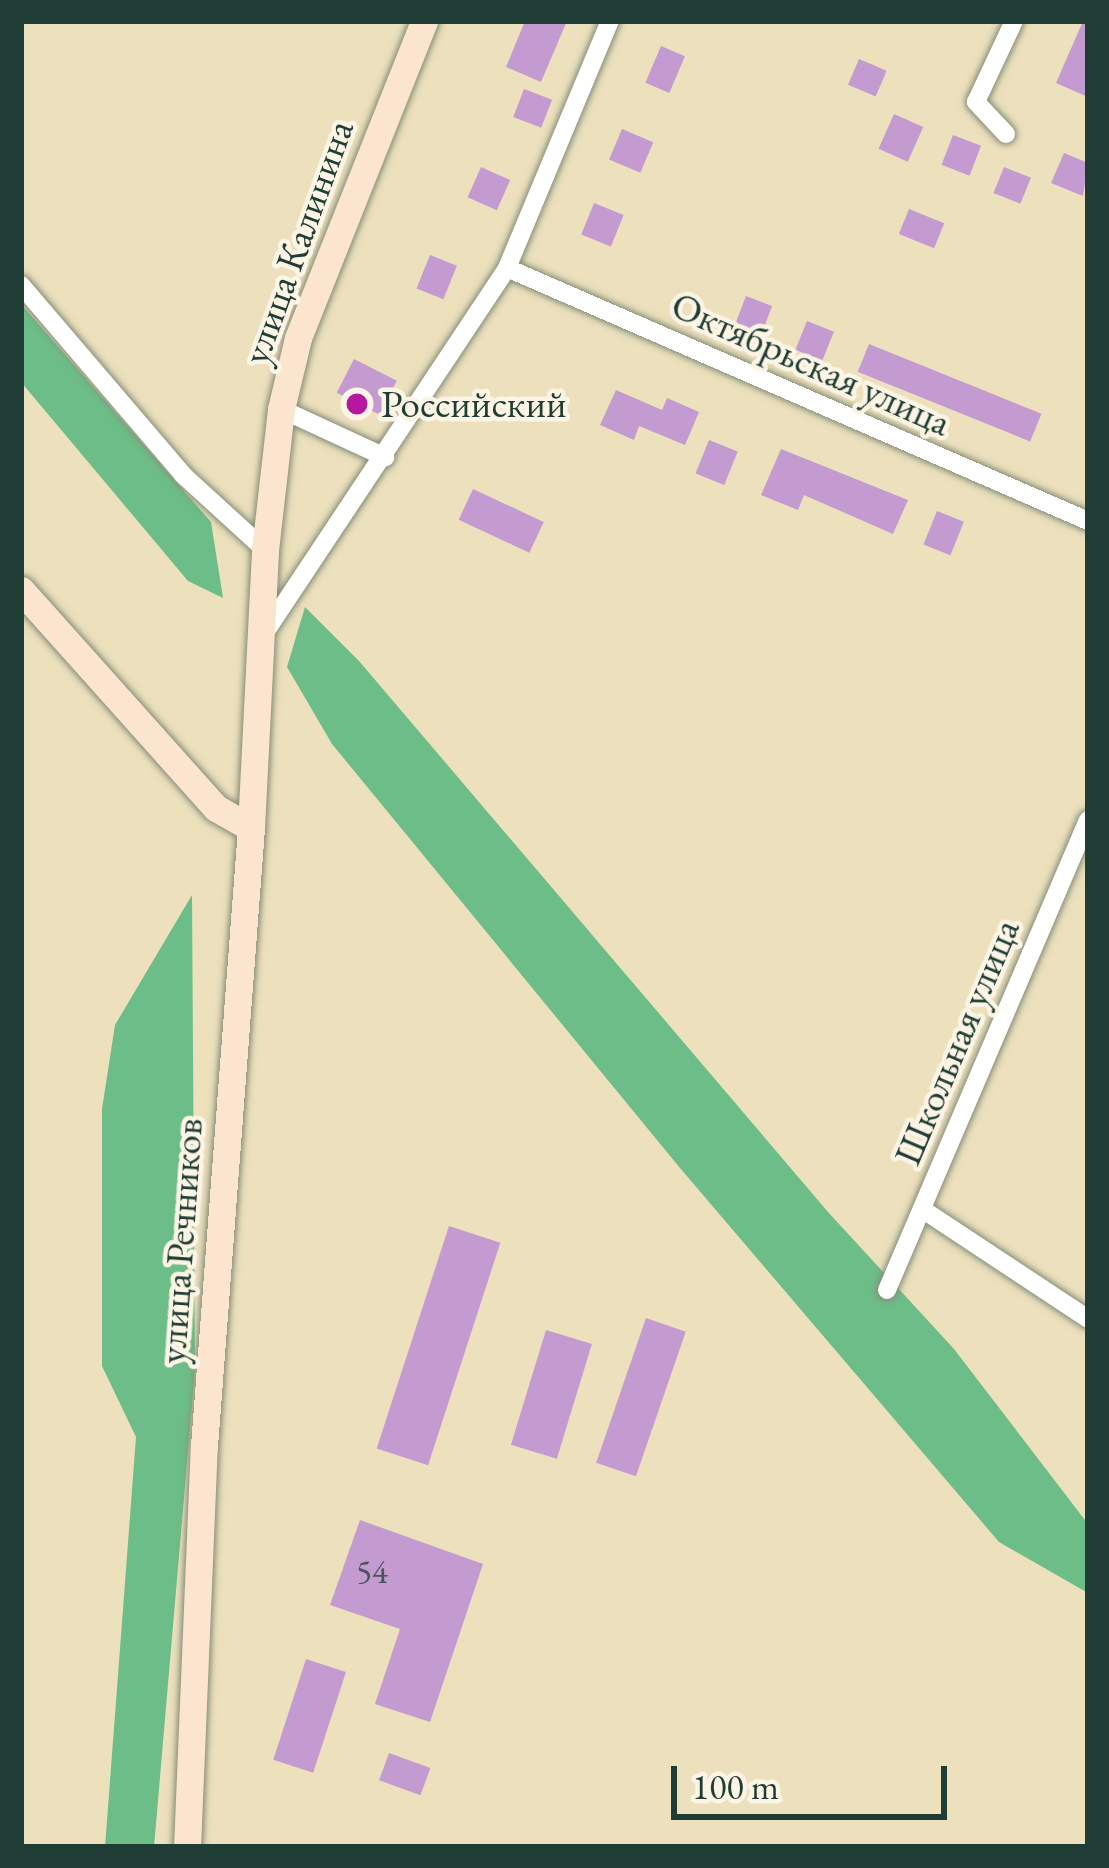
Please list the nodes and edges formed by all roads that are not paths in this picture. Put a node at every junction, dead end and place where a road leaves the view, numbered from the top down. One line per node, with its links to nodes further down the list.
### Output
1 (424, 21): 7 (street, улица Калинина)
2 (610, 21): 5 (street)
3 (1014, 21): 4 (street)
4 (1006, 134)
5 (507, 268): 8 (street); 9 (street, Октябрьская улица)
6 (21, 284): 10 (street)
7 (280, 409): 8 (street); 10 (street, улица Калинина)
8 (386, 457): 12 (street)
9 (1088, 521)
10 (265, 550): 12 (street, улица Калинина)
11 (21, 590): 14 (street)
12 (260, 640): 14 (street, улица Речников)
13 (1088, 820): 15 (street, Школьная улица)
14 (251, 828): 18 (street, улица Речников)
15 (922, 1209): 16 (street, Школьная улица); 17 (street)
16 (887, 1290)
17 (1088, 1319)
18 (187, 1847)

